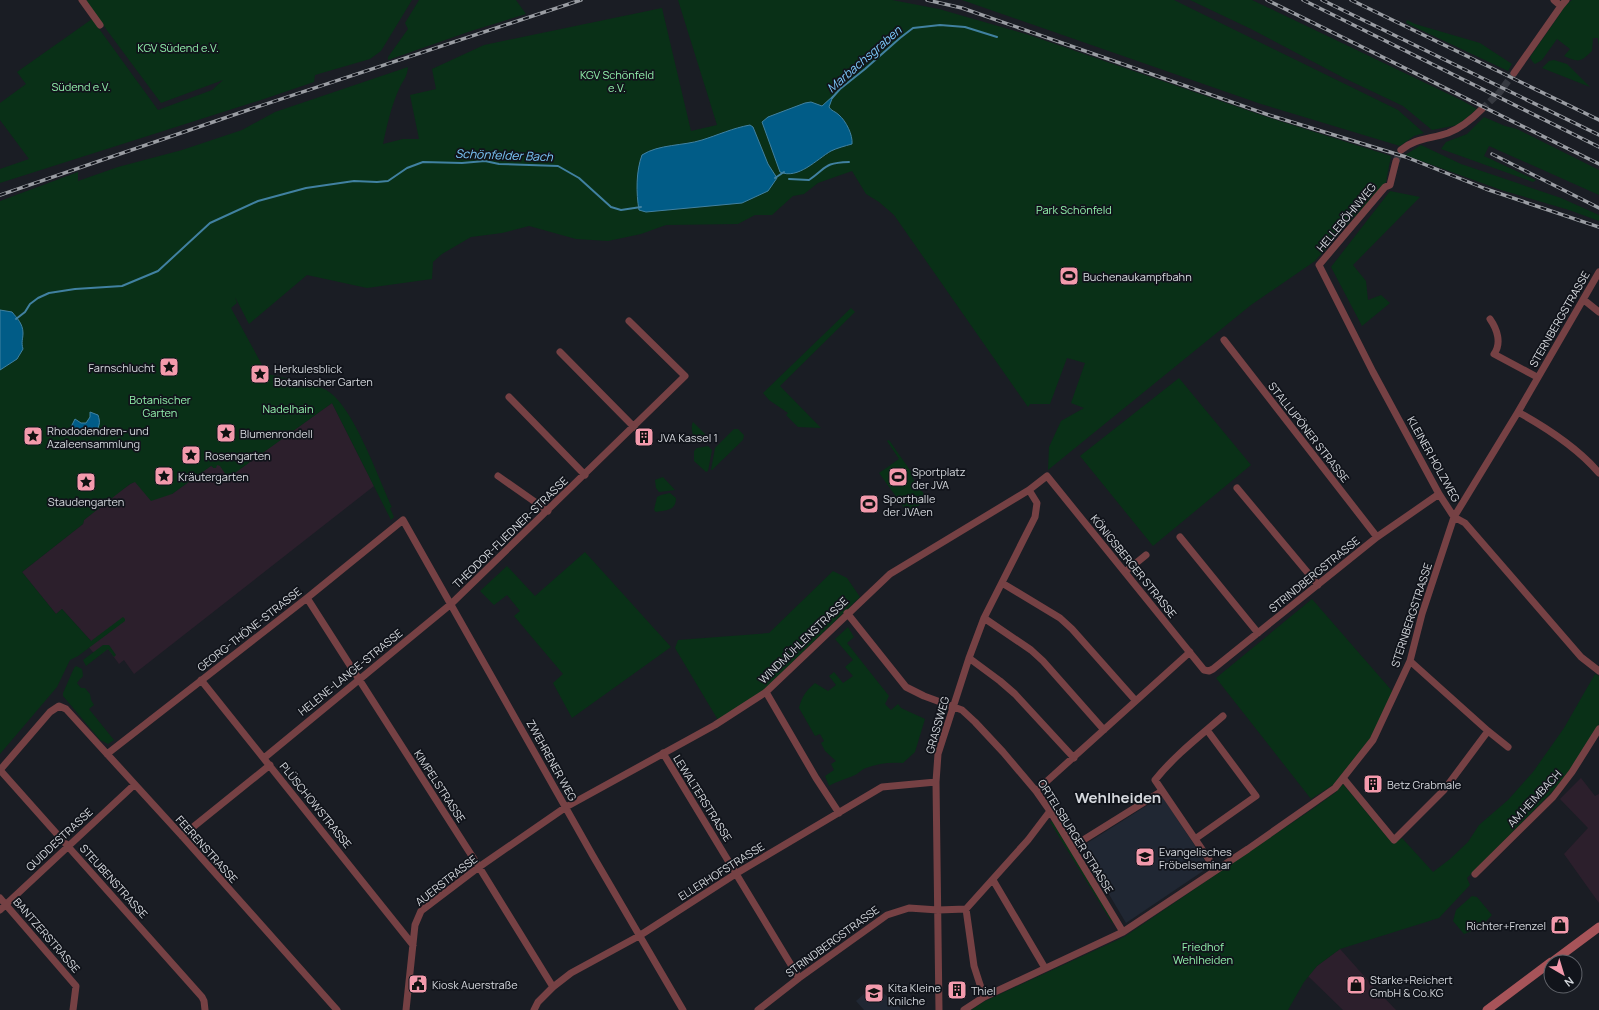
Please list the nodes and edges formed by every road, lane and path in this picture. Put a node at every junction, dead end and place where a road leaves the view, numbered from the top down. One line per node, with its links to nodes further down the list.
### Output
1 (82, 0): 5 (street)
2 (1554, 0): 4 (street)
3 (1566, 0): 4 (street)
4 (1561, 6): 6 (street)
5 (100, 25)
6 (1514, 73)
7 (1482, 109): 8 (street)
8 (1401, 150)
9 (1396, 161): 10 (street, HELLEBÖHNWEG)
10 (1319, 265): 28 (street, KLEINER HOLZWEG)
11 (1599, 272): 12 (street, STERNBERGSTRASSE)
12 (1584, 300): 13 (street); 18 (street, STERNBERGSTRASSE)
13 (1599, 312)
14 (1490, 319): 18 (street, STERNBERGSTRASSE)
15 (629, 321): 21 (street, THEODOR-FLIEDNER-STRASSE)
16 (1224, 340): 33 (street, STALLUPÖNER STRASSE)
17 (560, 352): 21 (street)
18 (1538, 377): 20 (street, STERNBERGSTRASSE)
19 (509, 397): 23 (street, THEODOR-FLIEDNER-STRASSE)
20 (1518, 412): 22 (street); 30 (street, STERNBERGSTRASSE)
21 (634, 427): 23 (street, THEODOR-FLIEDNER-STRASSE)
22 (1599, 473)
23 (585, 475): 29 (street, THEODOR-FLIEDNER-STRASSE)
24 (498, 476): 29 (street)
25 (1047, 476): 27 (street, WINDMÜHLENSTRASSE); 35 (street, KÖNIGSBERGER STRASSE)
26 (1237, 488): 37 (street)
27 (1029, 490): 36 (street, GRASSWEG); 40 (street, WINDMÜHLENSTRASSE)
28 (1439, 494): 30 (street, KLEINER HOLZWEG); 33 (street, STRINDBERGSTRASSE)
29 (548, 511): 39 (street, THEODOR-FLIEDNER-STRASSE)
30 (1454, 517): 45 (street, STERNBERGSTRASSE); 47 (street, KLEINER HOLZWEG)
31 (403, 520): 38 (street, GEORG-THÖNE-STRASSE); 39 (street, ZWEHRENER WEG)
32 (1180, 537): 42 (street)
33 (1377, 537): 37 (street, STRINDBERGSTRASSE)
34 (1146, 555): 35 (street)
35 (1125, 572): 43 (street, KÖNIGSBERGER STRASSE)
36 (1002, 583): 41 (street, GRASSWEG); 51 (street)
37 (1318, 585): 42 (street, STRINDBERGSTRASSE)
38 (306, 598): 48 (street, KIMPELSTRASSE); 49 (street, GEORG-THÖNE-STRASSE)
39 (451, 604): 48 (street, HELENE-LANGE-STRASSE); 70 (street, ZWEHRENER WEG)
40 (848, 613): 50 (street, WINDMÜHLENSTRASSE); 52 (street, ORTELSBURGER STRASSE)
41 (984, 618): 44 (street, GRASSWEG); 55 (street)
42 (1258, 633): 46 (street, STRINDBERGSTRASSE)
43 (1190, 652): 46 (street, KÖNIGSBERGER STRASSE); 51 (street)
44 (969, 658): 52 (street, GRASSWEG); 62 (street)
45 (1410, 661): 57 (street); 65 (street, STERNBERGSTRASSE)
46 (1204, 670)
47 (1599, 671)
48 (359, 679): 61 (street, HELENE-LANGE-STRASSE); 77 (street, KIMPELSTRASSE)
49 (201, 680): 60 (street, GEORG-THÖNE-STRASSE); 61 (street, PLÜSCHOWSTRASSE)
50 (766, 692): 59 (street, WINDMÜHLENSTRASSE); 72 (street)
51 (1135, 700): 55 (street)
52 (953, 707): 66 (street, GRASSWEG); 68 (street, ORTELSBURGER STRASSE)
53 (1223, 716): 56 (street)
54 (1599, 729): 80 (street, AM HEIMBACH)
55 (1104, 730): 62 (street)
56 (1207, 730): 69 (street); 74 (street)
57 (1488, 731): 58 (street); 65 (street)
58 (1508, 748)
59 (663, 753): 70 (street, WINDMÜHLENSTRASSE); 79 (street, LEWALTERSTRASSE)
60 (108, 754): 64 (street, FEERENSTRASSE); 67 (street, FEERENSTRASSE)
61 (264, 758): 63 (street, PLÜSCHOWSTRASSE)
62 (1074, 758): 68 (street)
63 (270, 765): 73 (street); 90 (street, PLÜSCHOWSTRASSE)
64 (0, 770): 75 (street, STEUBENSTRASSE)
65 (1343, 778): 78 (street, STERNBERGSTRASSE)
66 (936, 782): 72 (street, ELLERHOFSTRASSE); 86 (street, GRASSWEG)
67 (134, 785): 73 (street, FEERENSTRASSE); 75 (street, QUIDDESTRASSE)
68 (1036, 791): 71 (street, ORTELSBURGER STRASSE)
69 (1162, 791): 74 (street); 76 (street)
70 (566, 807): 77 (street, AUERSTRASSE); 89 (street, ZWEHRENER WEG)
71 (1050, 811): 76 (street, ORTELSBURGER STRASSE); 81 (street)
72 (839, 813): 79 (street, ELLERHOFSTRASSE)
73 (182, 836): 99 (street, FEERENSTRASSE)
74 (1194, 839): 78 (street)
75 (68, 846): 83 (street, QUIDDESTRASSE); 98 (street, STEUBENSTRASSE)
76 (1072, 847): 88 (street, ORTELSBURGER STRASSE)
77 (479, 867): 90 (street, AUERSTRASSE); 95 (street, KIMPELSTRASSE)
78 (1216, 870): 88 (street, STERNBERGSTRASSE)
79 (737, 873): 89 (street, ELLERHOFSTRASSE); 94 (street, LEWALTERSTRASSE)
80 (1475, 874)
81 (993, 880): 84 (street); 92 (street)
82 (0, 898): 83 (street, BANTZERSTRASSE)
83 (6, 904): 85 (street, QUIDDESTRASSE); 97 (street, BANTZERSTRASSE)
84 (966, 909): 86 (street, STRINDBERGSTRASSE); 96 (street)
85 (0, 910)
86 (938, 910): 94 (street, STRINDBERGSTRASSE); 104 (street, GRASSWEG)
87 (1599, 927): 91 (main road)
88 (1123, 932): 92 (street, STERNBERGSTRASSE)
89 (639, 936): 95 (street, ELLERHOFSTRASSE); 102 (street, ZWEHRENER WEG)
90 (413, 945): 100 (street, AUERSTRASSE)
91 (1562, 954)
92 (1045, 968): 96 (street, STERNBERGSTRASSE)
93 (1543, 968): 106 (main road)
94 (799, 978): 103 (street, STRINDBERGSTRASSE)
95 (553, 987): 101 (street, ELLERHOFSTRASSE)
96 (984, 997): 105 (street, STERNBERGSTRASSE)
97 (73, 1010)
98 (205, 1010)
99 (337, 1010)
100 (406, 1010)
101 (534, 1010)
102 (683, 1010)
103 (758, 1010)
104 (939, 1010)
105 (964, 1010)
106 (1487, 1010)

